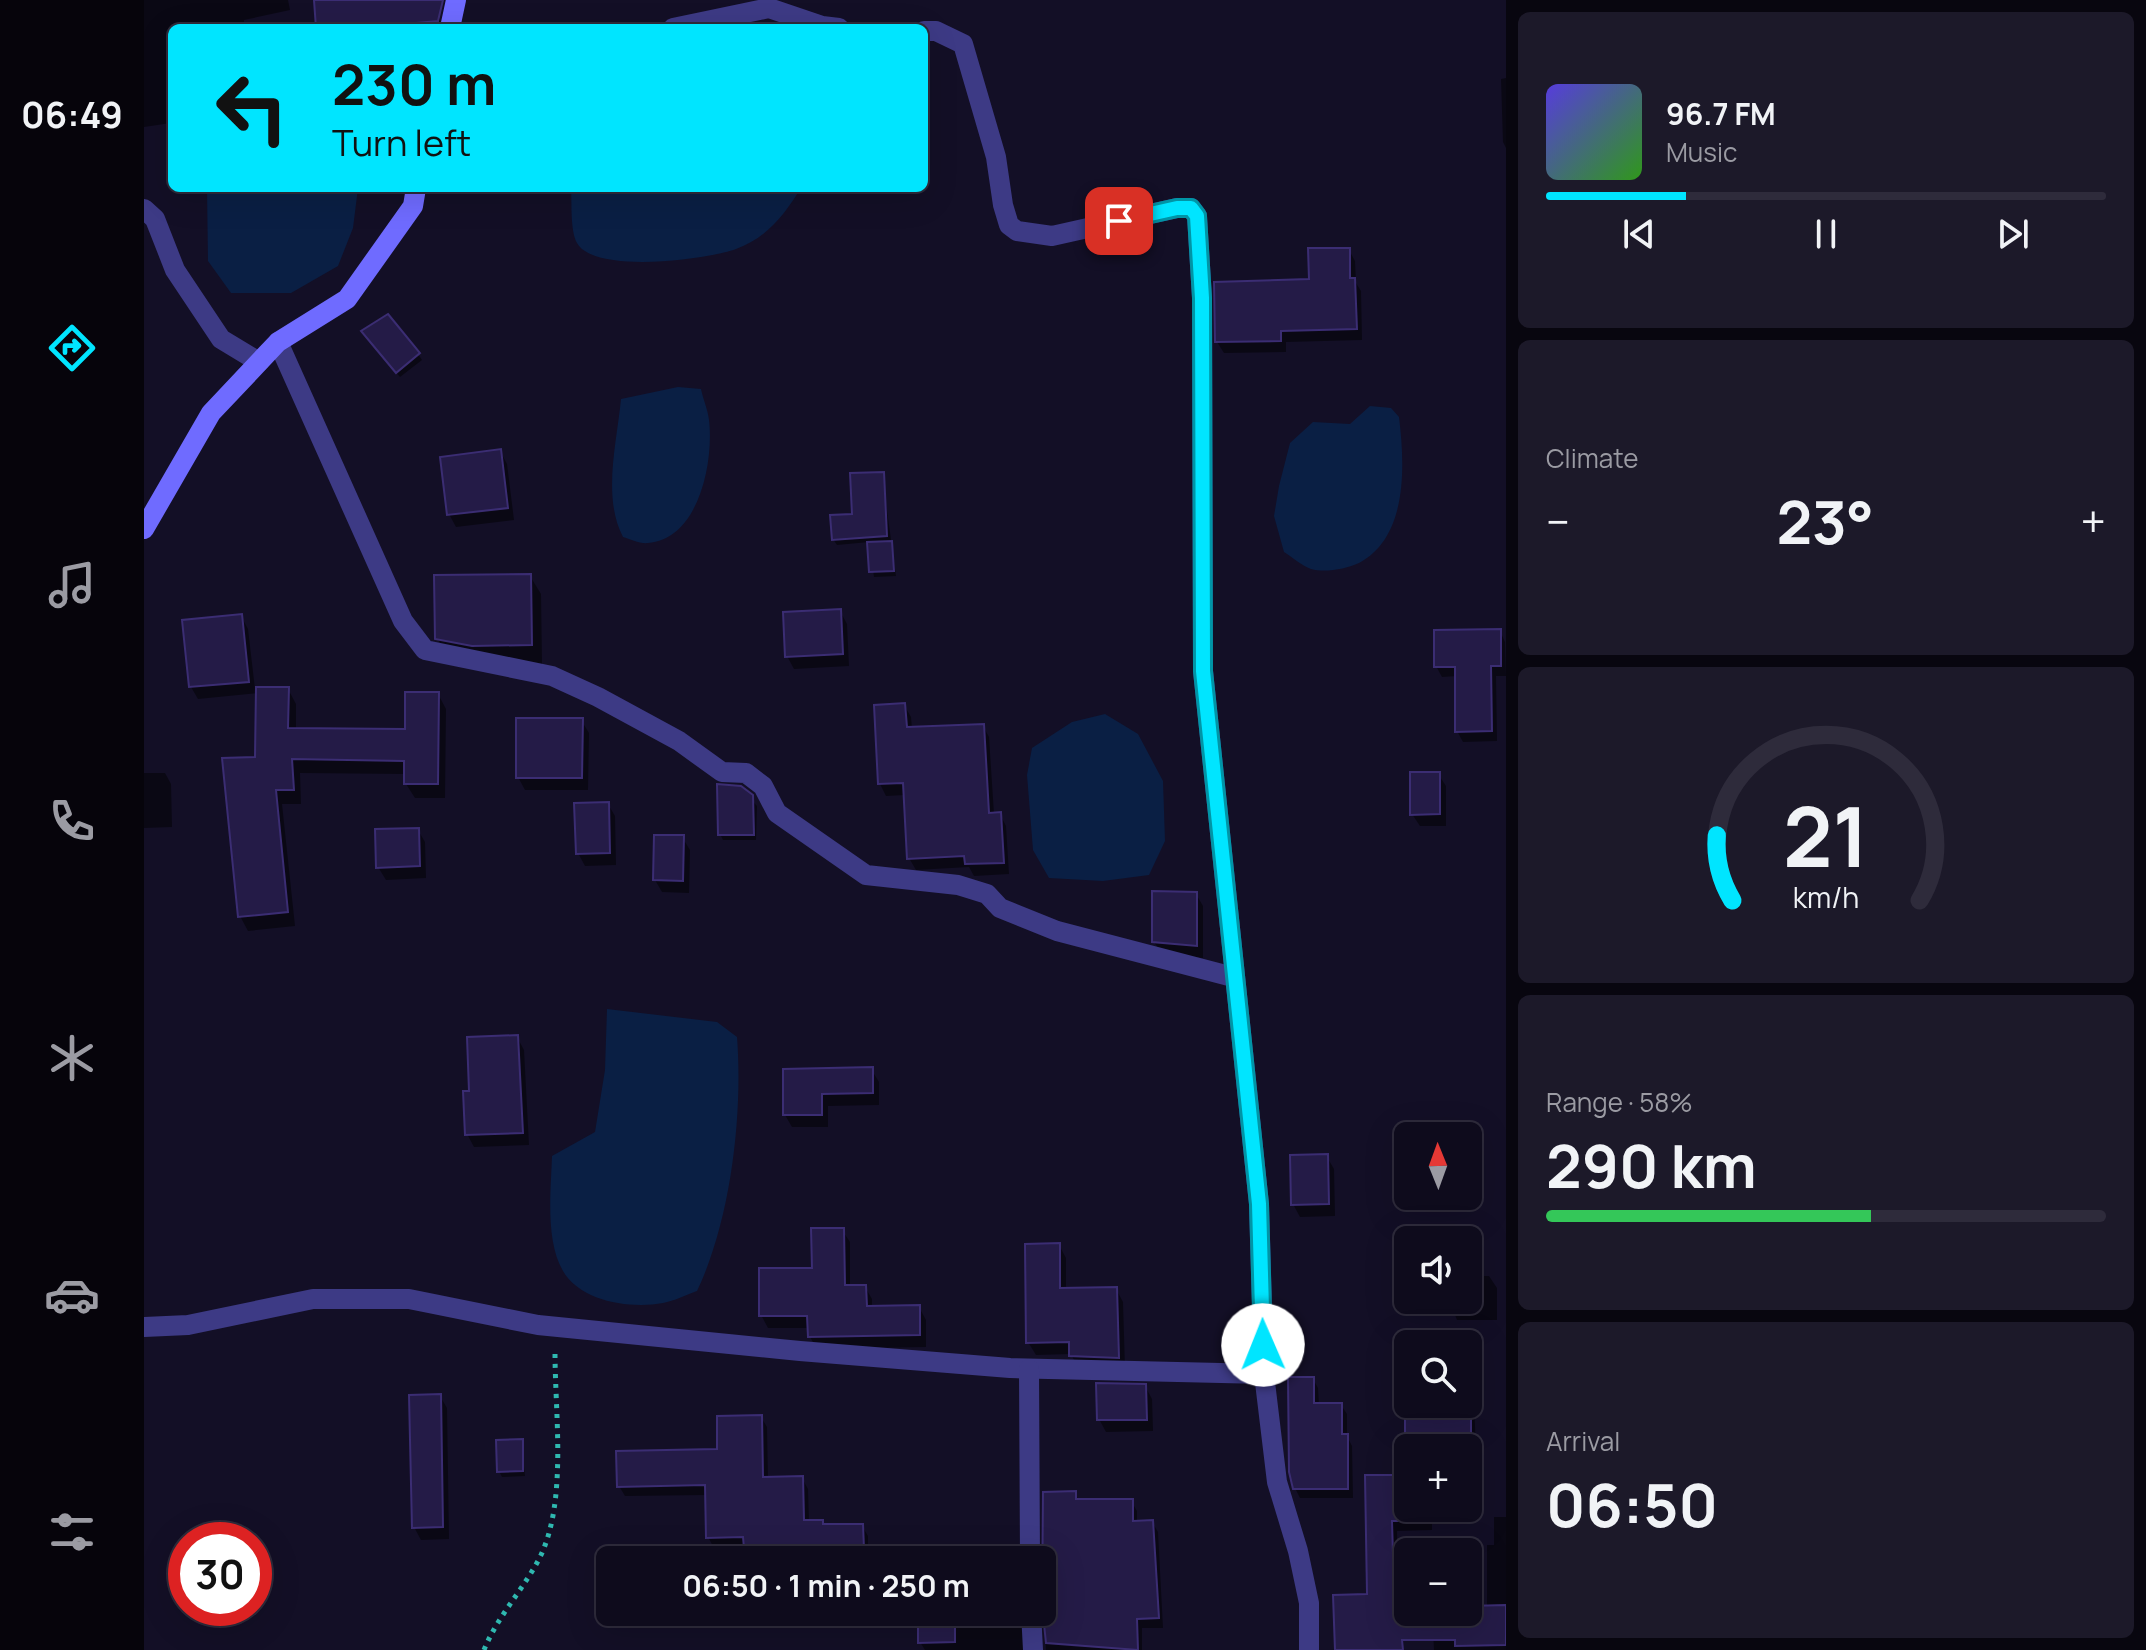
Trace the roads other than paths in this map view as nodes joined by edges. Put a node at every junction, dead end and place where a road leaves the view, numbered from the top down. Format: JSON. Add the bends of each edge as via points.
{"nodes":[{"id":1,"x":456,"y":0,"type":"edge"},
{"id":2,"x":454,"y":24,"type":"edge"},
{"id":3,"x":692,"y":24,"type":"edge"},
{"id":4,"x":816,"y":24,"type":"edge"},
{"id":5,"x":928,"y":31,"type":"edge"},
{"id":6,"x":415,"y":192,"type":"edge"},
{"id":7,"x":144,"y":209,"type":"edge"},
{"id":8,"x":278,"y":342,"type":"junction"},
{"id":9,"x":259,"y":362,"type":"junction"},
{"id":10,"x":144,"y":529,"type":"edge"},
{"id":11,"x":1233,"y":977,"type":"junction"},
{"id":12,"x":144,"y":1327,"type":"edge"},
{"id":13,"x":1029,"y":1369,"type":"junction"},
{"id":14,"x":1264,"y":1374,"type":"junction"},
{"id":15,"x":1030,"y":1546,"type":"edge"},
{"id":16,"x":1032,"y":1626,"type":"edge"},
{"id":17,"x":1033,"y":1650,"type":"edge"},
{"id":18,"x":1309,"y":1650,"type":"edge"}],
"edges":[{"from":1,"to":2,"type":"main road"},
{"from":3,"to":4,"type":"street","via":[[769,8]]},
{"from":5,"to":11,"type":"street","via":[[963,44],[996,157],[1003,205],[1009,225],[1017,231],[1052,236],[1177,208],[1191,208],[1197,216],[1203,671]]},
{"from":6,"to":8,"type":"main road","via":[[413,206],[347,299]]},
{"from":7,"to":9,"type":"street","via":[[155,219],[175,270],[221,339]]},
{"from":8,"to":9,"type":"main road"},
{"from":8,"to":11,"type":"street","via":[[403,621],[425,650],[552,676],[598,697],[679,741],[722,772],[746,773],[763,786],[777,813],[866,875],[958,885],[987,894],[1000,908],[1057,931]]},
{"from":9,"to":10,"type":"main road","via":[[211,413]]},
{"from":11,"to":14,"type":"street","via":[[1259,1204]]},
{"from":12,"to":13,"type":"street","via":[[188,1325],[327,1299],[409,1299],[555,1327]]},
{"from":13,"to":14,"type":"street"},
{"from":13,"to":15,"type":"street"},
{"from":14,"to":18,"type":"street","via":[[1277,1482],[1309,1603]]},
{"from":16,"to":17,"type":"street"}]}
